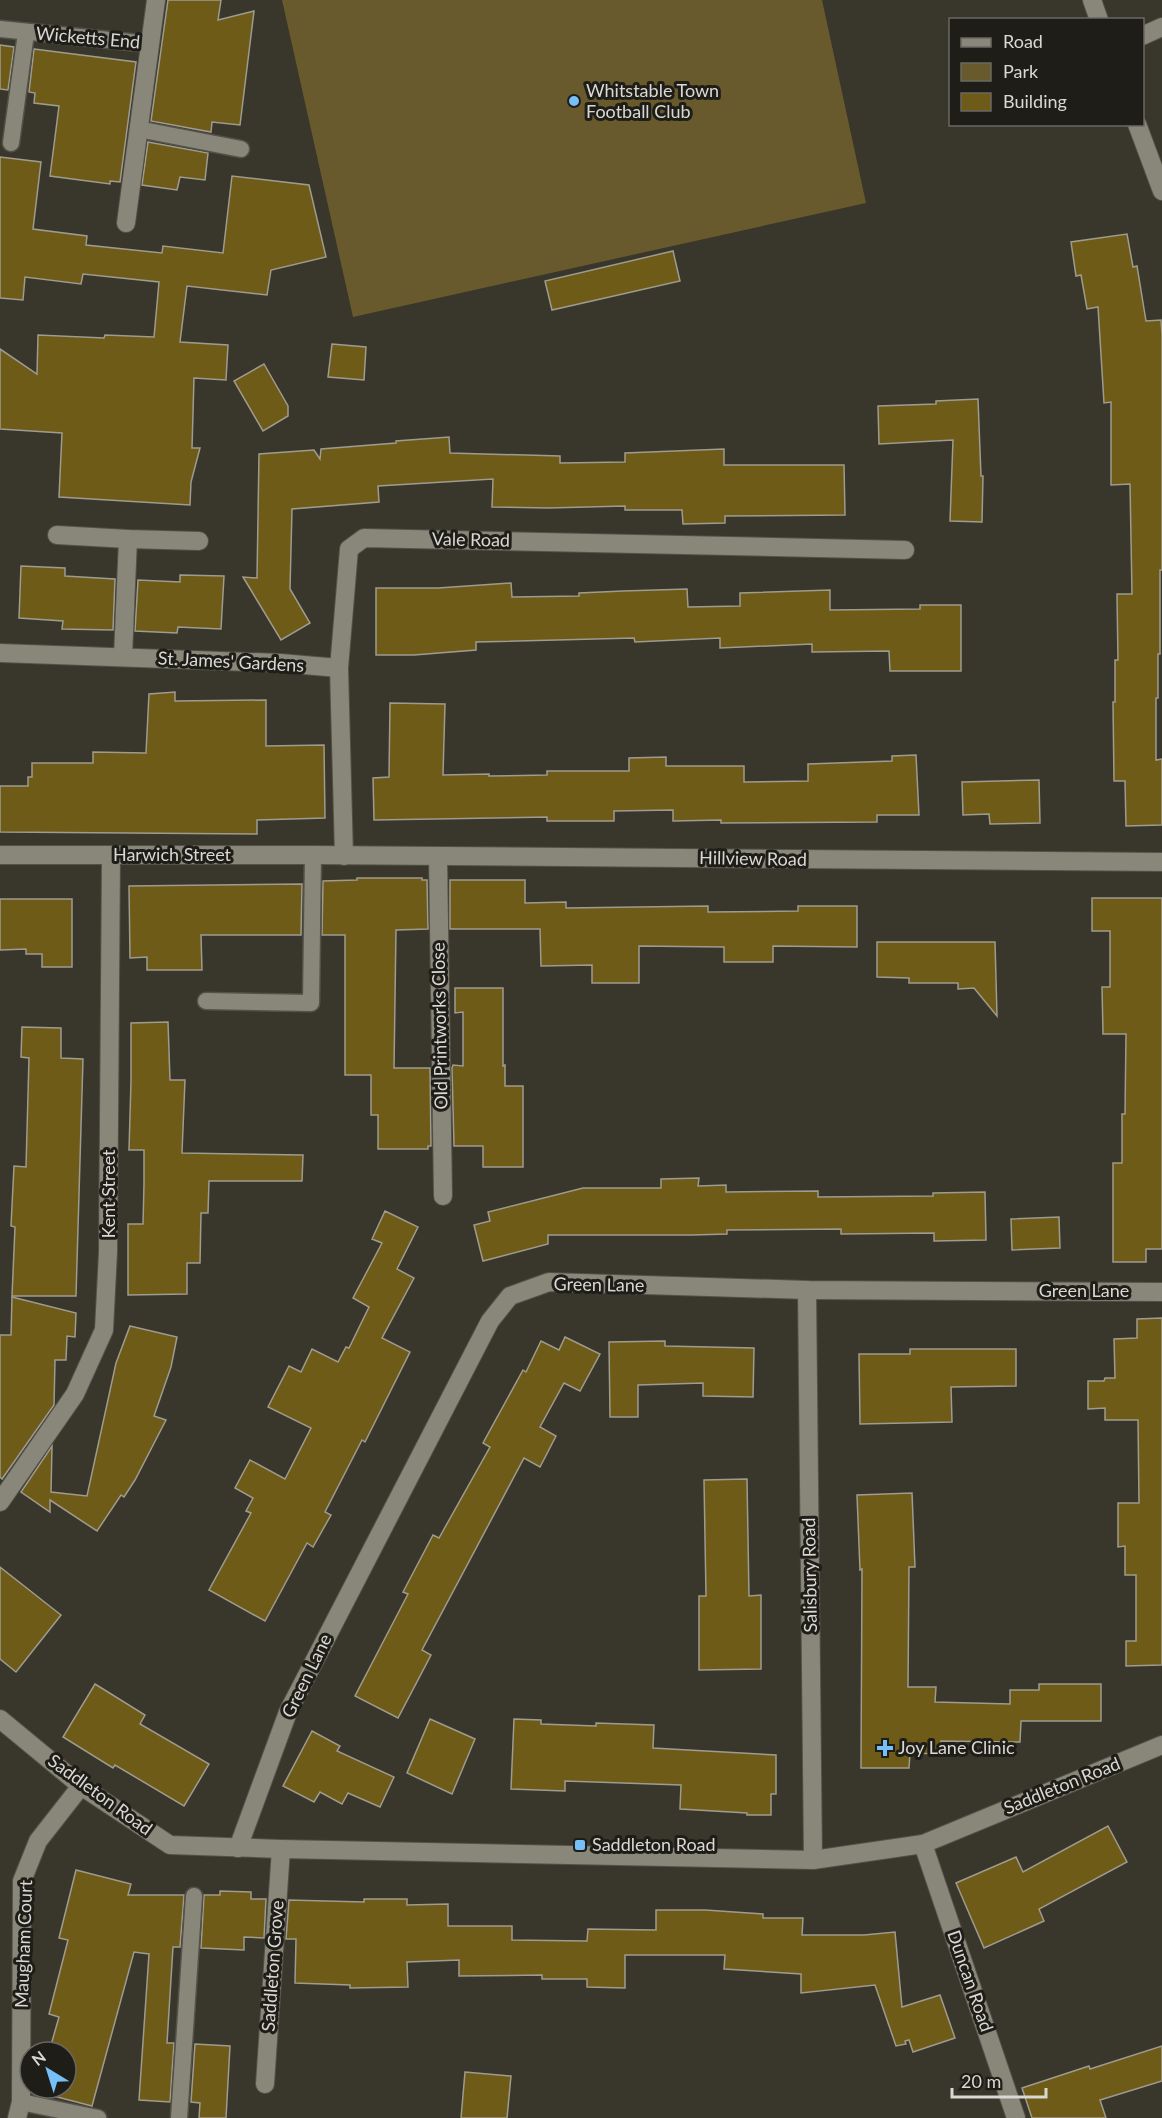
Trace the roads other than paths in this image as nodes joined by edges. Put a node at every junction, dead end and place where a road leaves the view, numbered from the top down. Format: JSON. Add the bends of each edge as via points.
{"nodes":[{"id":1,"x":156,"y":0,"type":"edge"},
{"id":2,"x":1092,"y":0,"type":"edge"},
{"id":3,"x":1098,"y":18,"type":"edge"},
{"id":4,"x":1162,"y":27,"type":"edge"},
{"id":5,"x":0,"y":29,"type":"edge"},
{"id":6,"x":26,"y":33,"type":"junction"},
{"id":7,"x":1144,"y":36,"type":"edge"},
{"id":8,"x":149,"y":44,"type":"junction"},
{"id":9,"x":1138,"y":126,"type":"edge"},
{"id":10,"x":138,"y":129,"type":"junction"},
{"id":11,"x":11,"y":143,"type":"dead end"},
{"id":12,"x":241,"y":149,"type":"dead end"},
{"id":13,"x":1162,"y":191,"type":"edge"},
{"id":14,"x":126,"y":223,"type":"dead end"},
{"id":15,"x":57,"y":535,"type":"dead end"},
{"id":16,"x":128,"y":539,"type":"junction"},
{"id":17,"x":199,"y":541,"type":"dead end"},
{"id":18,"x":905,"y":550,"type":"dead end"},
{"id":19,"x":0,"y":653,"type":"edge"},
{"id":20,"x":123,"y":656,"type":"junction"},
{"id":21,"x":339,"y":668,"type":"junction"},
{"id":22,"x":0,"y":855,"type":"edge"},
{"id":23,"x":313,"y":855,"type":"junction"},
{"id":24,"x":111,"y":856,"type":"junction"},
{"id":25,"x":344,"y":856,"type":"junction"},
{"id":26,"x":438,"y":856,"type":"junction"},
{"id":27,"x":1162,"y":862,"type":"edge"},
{"id":28,"x":206,"y":1001,"type":"dead end"},
{"id":29,"x":443,"y":1196,"type":"dead end"},
{"id":30,"x":807,"y":1290,"type":"junction"},
{"id":31,"x":1162,"y":1292,"type":"edge"},
{"id":32,"x":0,"y":1502,"type":"edge"},
{"id":33,"x":0,"y":1719,"type":"edge"},
{"id":34,"x":1162,"y":1745,"type":"edge"},
{"id":35,"x":81,"y":1786,"type":"junction"},
{"id":36,"x":922,"y":1844,"type":"junction"},
{"id":37,"x":238,"y":1848,"type":"junction"},
{"id":38,"x":281,"y":1849,"type":"junction"},
{"id":39,"x":813,"y":1860,"type":"junction"},
{"id":40,"x":194,"y":1896,"type":"dead end"},
{"id":41,"x":265,"y":2084,"type":"dead end"},
{"id":42,"x":19,"y":2110,"type":"edge"},
{"id":43,"x":98,"y":2118,"type":"edge"},
{"id":44,"x":179,"y":2118,"type":"edge"},
{"id":45,"x":1016,"y":2118,"type":"edge"}],
"edges":[{"from":1,"to":8,"type":"street","name":"Wicketts End"},
{"from":2,"to":3,"type":"street"},
{"from":4,"to":7,"type":"street"},
{"from":5,"to":6,"type":"lane","name":"Wicketts End"},
{"from":6,"to":8,"type":"lane","name":"Wicketts End"},
{"from":6,"to":11,"type":"lane","name":"Wicketts End"},
{"from":8,"to":10,"type":"street","name":"Wicketts End"},
{"from":9,"to":13,"type":"street"},
{"from":10,"to":12,"type":"lane"},
{"from":10,"to":14,"type":"street","name":"Wicketts End"},
{"from":15,"to":16,"type":"street"},
{"from":16,"to":17,"type":"street"},
{"from":16,"to":20,"type":"street"},
{"from":18,"to":21,"type":"street","name":"Vale Road","via":[[364,538],[349,549]]},
{"from":19,"to":20,"type":"street","name":"St. James' Gardens"},
{"from":20,"to":21,"type":"street","name":"St. James' Gardens"},
{"from":21,"to":25,"type":"street","name":"Vale Road"},
{"from":22,"to":24,"type":"street","name":"Harwich Street"},
{"from":23,"to":24,"type":"street","name":"Harwich Street"},
{"from":23,"to":25,"type":"street","name":"Harwich Street"},
{"from":23,"to":28,"type":"lane","via":[[311,1003]]},
{"from":24,"to":32,"type":"street","name":"Kent Street","via":[[104,1330],[75,1394]]},
{"from":25,"to":26,"type":"street","name":"Hillview Road"},
{"from":26,"to":27,"type":"street","name":"Hillview Road"},
{"from":26,"to":29,"type":"street","name":"Old Printworks Close"},
{"from":30,"to":31,"type":"street","name":"Green Lane"},
{"from":30,"to":37,"type":"street","name":"Green Lane","via":[[549,1282],[510,1296],[489,1320],[288,1712]]},
{"from":30,"to":39,"type":"street","name":"Salisbury Road"},
{"from":33,"to":35,"type":"street","name":"Saddleton Road"},
{"from":34,"to":36,"type":"street","name":"Saddleton Road"},
{"from":35,"to":37,"type":"street","name":"Saddleton Road","via":[[170,1845]]},
{"from":35,"to":42,"type":"street","name":"Maugham Court","via":[[38,1842],[22,1881]]},
{"from":36,"to":39,"type":"street","name":"Saddleton Road"},
{"from":36,"to":45,"type":"street","name":"Duncan Road"},
{"from":37,"to":38,"type":"street","name":"Saddleton Road"},
{"from":38,"to":39,"type":"street","name":"Saddleton Road"},
{"from":38,"to":41,"type":"street","name":"Saddleton Grove"},
{"from":40,"to":44,"type":"lane"},
{"from":42,"to":43,"type":"lane"}]}
